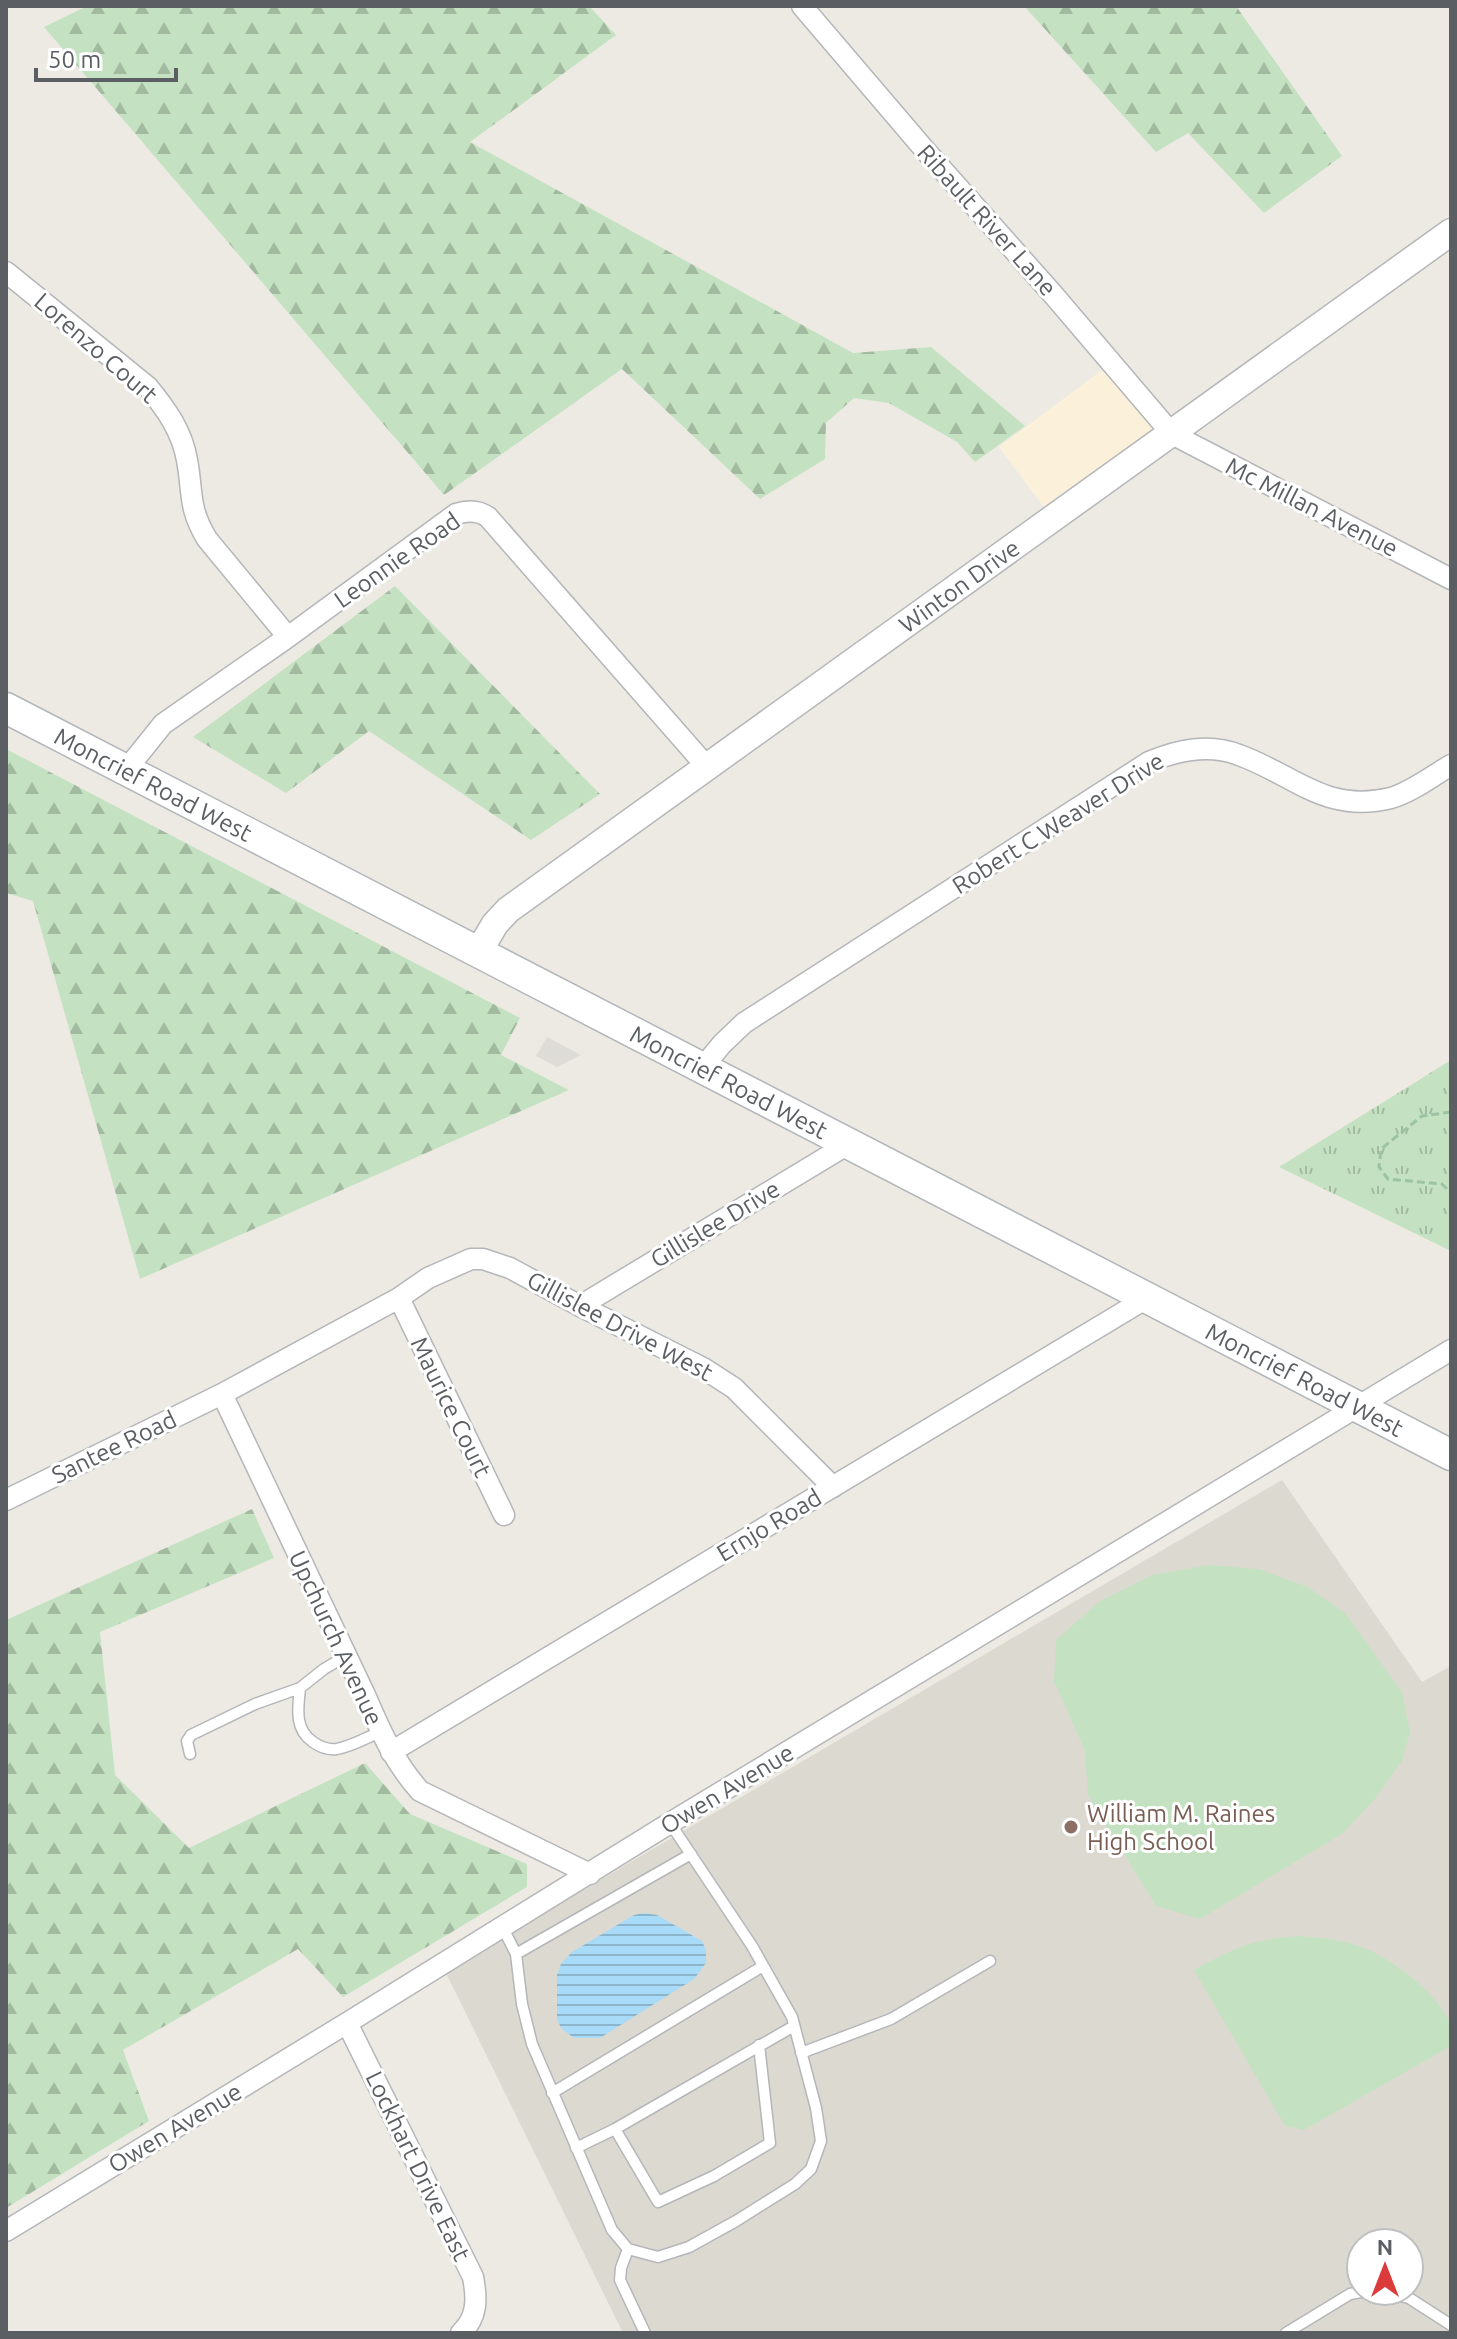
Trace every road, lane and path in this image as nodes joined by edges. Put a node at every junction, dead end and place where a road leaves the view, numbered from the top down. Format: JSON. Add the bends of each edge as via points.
{"nodes":[{"id":1,"x":802,"y":6,"type":"edge"},
{"id":2,"x":1451,"y":232,"type":"edge"},
{"id":3,"x":6,"y":272,"type":"edge"},
{"id":4,"x":1172,"y":434,"type":"junction"},
{"id":5,"x":1451,"y":579,"type":"edge"},
{"id":6,"x":288,"y":637,"type":"junction"},
{"id":7,"x":6,"y":708,"type":"edge"},
{"id":8,"x":1451,"y":765,"type":"edge"},
{"id":9,"x":708,"y":768,"type":"junction"},
{"id":10,"x":126,"y":770,"type":"junction"},
{"id":11,"x":479,"y":951,"type":"junction"},
{"id":12,"x":703,"y":1067,"type":"junction"},
{"id":13,"x":1451,"y":1112,"type":"edge"},
{"id":14,"x":850,"y":1143,"type":"junction"},
{"id":15,"x":1451,"y":1193,"type":"edge"},
{"id":16,"x":399,"y":1298,"type":"junction"},
{"id":17,"x":1147,"y":1298,"type":"junction"},
{"id":18,"x":580,"y":1306,"type":"junction"},
{"id":19,"x":1451,"y":1350,"type":"edge"},
{"id":20,"x":222,"y":1394,"type":"junction"},
{"id":21,"x":1358,"y":1407,"type":"junction"},
{"id":22,"x":1451,"y":1455,"type":"edge"},
{"id":23,"x":833,"y":1487,"type":"junction"},
{"id":24,"x":6,"y":1500,"type":"edge"},
{"id":25,"x":504,"y":1515,"type":"dead end"},
{"id":26,"x":346,"y":1656,"type":"junction"},
{"id":27,"x":300,"y":1688,"type":"junction"},
{"id":28,"x":380,"y":1732,"type":"junction"},
{"id":29,"x":391,"y":1752,"type":"junction"},
{"id":30,"x":190,"y":1754,"type":"dead end"},
{"id":31,"x":670,"y":1823,"type":"junction"},
{"id":32,"x":691,"y":1854,"type":"junction"},
{"id":33,"x":590,"y":1874,"type":"junction"},
{"id":34,"x":503,"y":1928,"type":"junction"},
{"id":35,"x":516,"y":1954,"type":"junction"},
{"id":36,"x":990,"y":1961,"type":"dead end"},
{"id":37,"x":763,"y":1966,"type":"junction"},
{"id":38,"x":347,"y":2023,"type":"junction"},
{"id":39,"x":794,"y":2026,"type":"junction"},
{"id":40,"x":759,"y":2045,"type":"junction"},
{"id":41,"x":801,"y":2053,"type":"junction"},
{"id":42,"x":552,"y":2093,"type":"junction"},
{"id":43,"x":615,"y":2129,"type":"junction"},
{"id":44,"x":576,"y":2148,"type":"junction"},
{"id":45,"x":6,"y":2231,"type":"edge"},
{"id":46,"x":628,"y":2249,"type":"junction"},
{"id":47,"x":1345,"y":2297,"type":"edge"},
{"id":48,"x":1423,"y":2307,"type":"edge"},
{"id":49,"x":1451,"y":2325,"type":"edge"},
{"id":50,"x":461,"y":2333,"type":"edge"},
{"id":51,"x":645,"y":2333,"type":"edge"},
{"id":52,"x":1286,"y":2333,"type":"edge"}],
"edges":[{"from":1,"to":4,"type":"street","name":"Ribault River Lane"},
{"from":2,"to":4,"type":"street","name":"Winton Drive"},
{"from":3,"to":6,"type":"street","name":"Lorenzo Court","via":[[148,387],[163,405],[183,442],[198,526]]},
{"from":4,"to":5,"type":"street","name":"Mc Millan Avenue"},
{"from":4,"to":9,"type":"street","name":"Winton Drive"},
{"from":6,"to":9,"type":"street","name":"Leonnie Road","via":[[456,514],[482,513]]},
{"from":6,"to":10,"type":"street","name":"Leonnie Road","via":[[163,724]]},
{"from":7,"to":10,"type":"main road","name":"Moncrief Road West"},
{"from":8,"to":12,"type":"street","name":"Robert C Weaver Drive","via":[[1409,791],[1356,801],[1323,796],[1239,754],[1218,750],[1174,752],[1149,762],[744,1023]]},
{"from":9,"to":11,"type":"street","name":"Winton Drive","via":[[508,910]]},
{"from":10,"to":11,"type":"main road","name":"Moncrief Road West"},
{"from":11,"to":12,"type":"main road","name":"Moncrief Road West"},
{"from":12,"to":14,"type":"main road","name":"Moncrief Road West"},
{"from":13,"to":15,"type":"path","via":[[1422,1116],[1408,1126],[1381,1149],[1379,1167],[1388,1179],[1442,1184]]},
{"from":14,"to":17,"type":"main road","name":"Moncrief Road West"},
{"from":14,"to":18,"type":"street","name":"Gillislee Drive"},
{"from":16,"to":18,"type":"street","name":"Gillislee Drive West","via":[[428,1278],[483,1259]]},
{"from":16,"to":20,"type":"street"},
{"from":16,"to":25,"type":"street","name":"Maurice Court"},
{"from":17,"to":21,"type":"main road","name":"Moncrief Road West"},
{"from":17,"to":23,"type":"street","name":"Ernjo Road"},
{"from":18,"to":23,"type":"street","name":"Gillislee Drive West","via":[[734,1388]]},
{"from":19,"to":21,"type":"street","name":"Owen Avenue"},
{"from":20,"to":24,"type":"street","name":"Santee Road"},
{"from":20,"to":26,"type":"street","name":"Upchurch Avenue"},
{"from":21,"to":22,"type":"main road","name":"Moncrief Road West"},
{"from":21,"to":31,"type":"street","name":"Owen Avenue"},
{"from":23,"to":29,"type":"street","name":"Ernjo Road"},
{"from":26,"to":27,"type":"lane"},
{"from":26,"to":28,"type":"street","name":"Upchurch Avenue"},
{"from":27,"to":28,"type":"lane","via":[[299,1725],[320,1746],[334,1750]]},
{"from":27,"to":30,"type":"lane","via":[[191,1735]]},
{"from":28,"to":29,"type":"street","name":"Upchurch Avenue"},
{"from":29,"to":33,"type":"street","name":"Upchurch Avenue","via":[[420,1791]]},
{"from":31,"to":32,"type":"lane"},
{"from":31,"to":33,"type":"street","name":"Owen Avenue"},
{"from":32,"to":35,"type":"lane"},
{"from":32,"to":37,"type":"lane"},
{"from":33,"to":34,"type":"street","name":"Owen Avenue"},
{"from":34,"to":35,"type":"lane"},
{"from":34,"to":38,"type":"street","name":"Owen Avenue"},
{"from":35,"to":42,"type":"lane","via":[[532,2044]]},
{"from":36,"to":41,"type":"lane","via":[[891,2019]]},
{"from":37,"to":39,"type":"lane"},
{"from":37,"to":42,"type":"lane"},
{"from":38,"to":45,"type":"street","name":"Owen Avenue"},
{"from":38,"to":50,"type":"street","name":"Lockhart Drive East","via":[[473,2277],[475,2312]]},
{"from":39,"to":40,"type":"lane"},
{"from":39,"to":41,"type":"lane"},
{"from":40,"to":43,"type":"lane"},
{"from":40,"to":43,"type":"lane","via":[[770,2143],[714,2176],[658,2202]]},
{"from":41,"to":46,"type":"lane","via":[[821,2141],[811,2169],[795,2184],[689,2247],[658,2257]]},
{"from":42,"to":44,"type":"lane"},
{"from":43,"to":44,"type":"lane"},
{"from":44,"to":46,"type":"lane","via":[[612,2230]]},
{"from":46,"to":51,"type":"lane","via":[[620,2280]]},
{"from":47,"to":52,"type":"lane"},
{"from":48,"to":49,"type":"lane"}]}
